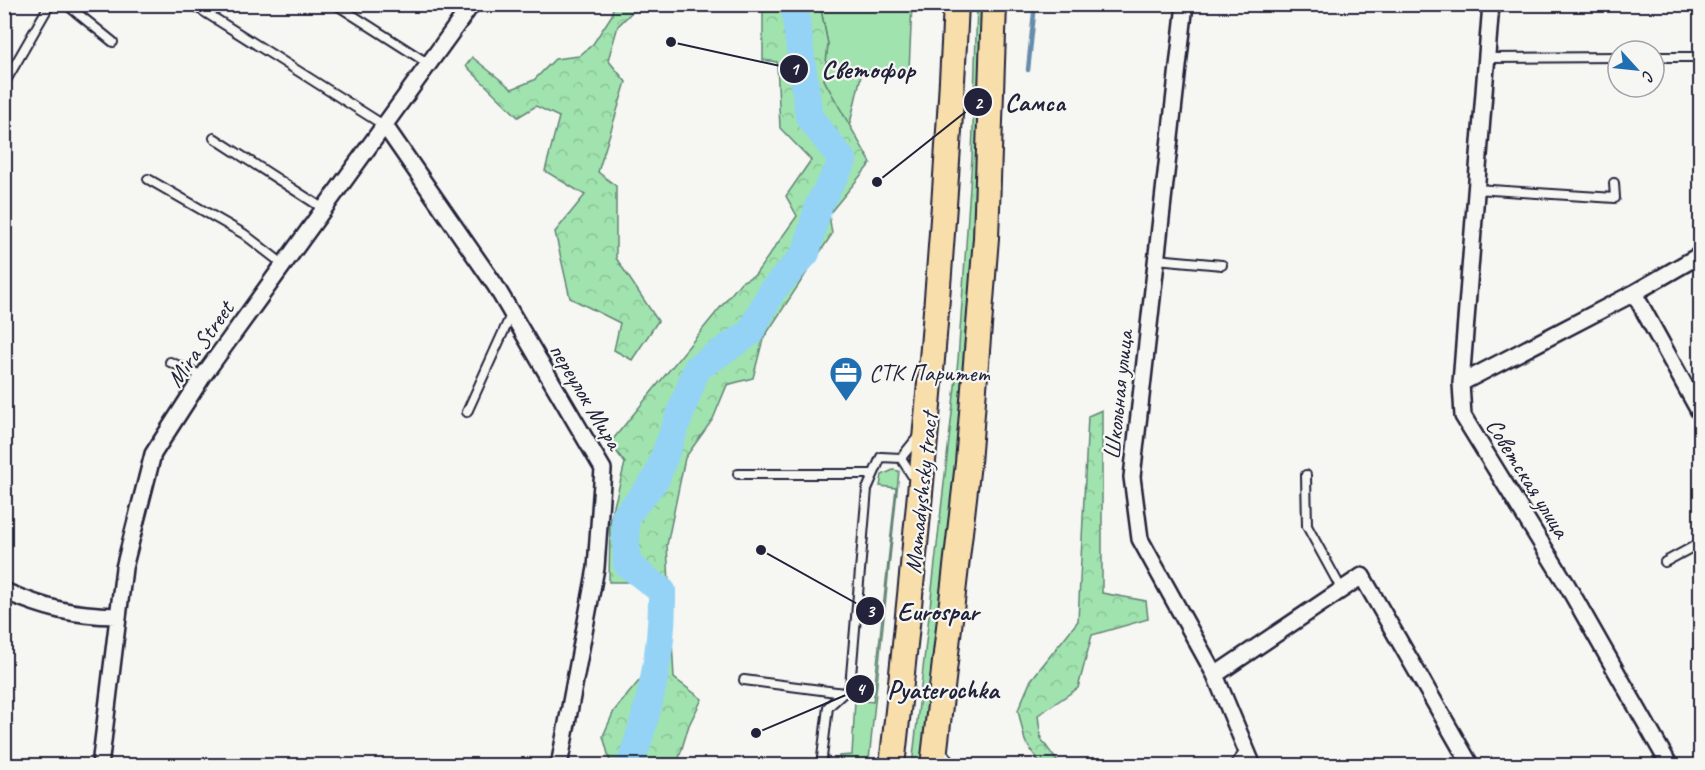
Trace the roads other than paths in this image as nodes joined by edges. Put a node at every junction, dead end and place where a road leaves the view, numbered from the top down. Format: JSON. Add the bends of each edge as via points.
{"nodes":[{"id":1,"x":50,"y":4,"type":"edge"},
{"id":2,"x":66,"y":4,"type":"edge"},
{"id":3,"x":192,"y":4,"type":"edge"},
{"id":4,"x":335,"y":4,"type":"edge"},
{"id":5,"x":472,"y":4,"type":"edge"},
{"id":6,"x":956,"y":4,"type":"edge"},
{"id":7,"x":994,"y":4,"type":"edge"},
{"id":8,"x":1185,"y":4,"type":"edge"},
{"id":9,"x":1491,"y":4,"type":"edge"},
{"id":10,"x":113,"y":42,"type":"dead end"},
{"id":11,"x":1606,"y":57,"type":"edge"},
{"id":12,"x":1666,"y":57,"type":"edge"},
{"id":13,"x":1701,"y":57,"type":"edge"},
{"id":14,"x":1487,"y":58,"type":"junction"},
{"id":15,"x":429,"y":64,"type":"junction"},
{"id":16,"x":4,"y":84,"type":"edge"},
{"id":17,"x":385,"y":126,"type":"junction"},
{"id":18,"x":214,"y":138,"type":"dead end"},
{"id":19,"x":148,"y":180,"type":"dead end"},
{"id":20,"x":1614,"y":183,"type":"dead end"},
{"id":21,"x":1476,"y":189,"type":"junction"},
{"id":22,"x":324,"y":209,"type":"junction"},
{"id":23,"x":1701,"y":255,"type":"edge"},
{"id":24,"x":1156,"y":260,"type":"junction"},
{"id":25,"x":284,"y":265,"type":"junction"},
{"id":26,"x":1222,"y":265,"type":"dead end"},
{"id":27,"x":1634,"y":293,"type":"junction"},
{"id":28,"x":512,"y":314,"type":"junction"},
{"id":29,"x":170,"y":362,"type":"dead end"},
{"id":30,"x":203,"y":376,"type":"junction"},
{"id":31,"x":1461,"y":383,"type":"junction"},
{"id":32,"x":467,"y":412,"type":"dead end"},
{"id":33,"x":1701,"y":413,"type":"edge"},
{"id":34,"x":928,"y":423,"type":"junction"},
{"id":35,"x":901,"y":458,"type":"junction"},
{"id":36,"x":738,"y":474,"type":"dead end"},
{"id":37,"x":873,"y":474,"type":"junction"},
{"id":38,"x":1306,"y":475,"type":"dead end"},
{"id":39,"x":922,"y":494,"type":"junction"},
{"id":40,"x":1701,"y":543,"type":"edge"},
{"id":41,"x":1665,"y":562,"type":"dead end"},
{"id":42,"x":4,"y":591,"type":"edge"},
{"id":43,"x":1343,"y":591,"type":"junction"},
{"id":44,"x":117,"y":616,"type":"junction"},
{"id":45,"x":1215,"y":675,"type":"junction"},
{"id":46,"x":744,"y":680,"type":"dead end"},
{"id":47,"x":843,"y":693,"type":"junction"},
{"id":48,"x":1246,"y":749,"type":"junction"},
{"id":49,"x":935,"y":755,"type":"edge"},
{"id":50,"x":100,"y":765,"type":"edge"},
{"id":51,"x":559,"y":765,"type":"edge"},
{"id":52,"x":821,"y":765,"type":"edge"},
{"id":53,"x":892,"y":765,"type":"edge"},
{"id":54,"x":953,"y":765,"type":"edge"},
{"id":55,"x":1234,"y":765,"type":"edge"},
{"id":56,"x":1253,"y":765,"type":"edge"},
{"id":57,"x":1471,"y":765,"type":"edge"},
{"id":58,"x":1670,"y":765,"type":"edge"}],
"edges":[{"from":1,"to":16,"type":"lane"},
{"from":2,"to":10,"type":"lane"},
{"from":3,"to":17,"type":"lane"},
{"from":4,"to":15,"type":"lane"},
{"from":5,"to":15,"type":"street","name":"Mira Street"},
{"from":6,"to":34,"type":"main road","name":"Mamadyshsky tract","via":[[948,176]]},
{"from":7,"to":49,"type":"main road","name":"Mamadyshsky tract","via":[[986,238],[970,440]]},
{"from":8,"to":24,"type":"street","name":"Школьная улица"},
{"from":9,"to":14,"type":"street","name":"Советская улица"},
{"from":11,"to":14,"type":"lane"},
{"from":12,"to":13,"type":"lane"},
{"from":14,"to":21,"type":"street","name":"Советская улица"},
{"from":15,"to":17,"type":"street","name":"Mira Street"},
{"from":17,"to":22,"type":"street","name":"Mira Street"},
{"from":17,"to":28,"type":"street","name":"переулок Мира"},
{"from":18,"to":22,"type":"lane"},
{"from":19,"to":25,"type":"lane","via":[[244,234]]},
{"from":20,"to":21,"type":"lane","via":[[1615,198]]},
{"from":21,"to":31,"type":"street","name":"Советская улица"},
{"from":22,"to":25,"type":"street","name":"Mira Street"},
{"from":23,"to":27,"type":"street"},
{"from":24,"to":26,"type":"lane"},
{"from":24,"to":45,"type":"street","name":"Школьная улица","via":[[1132,477],[1140,539]]},
{"from":25,"to":30,"type":"street","name":"Mira Street"},
{"from":27,"to":31,"type":"street"},
{"from":27,"to":33,"type":"street"},
{"from":28,"to":32,"type":"lane"},
{"from":28,"to":51,"type":"street","name":"переулок Мира","via":[[603,469],[596,568]]},
{"from":29,"to":30,"type":"lane"},
{"from":30,"to":44,"type":"street","name":"Mira Street","via":[[153,454],[124,568]]},
{"from":31,"to":58,"type":"street","name":"Советская улица","via":[[1462,416],[1568,585]]},
{"from":34,"to":35,"type":"lane"},
{"from":34,"to":39,"type":"main road","name":"Mamadyshsky tract"},
{"from":35,"to":37,"type":"lane","via":[[881,457]]},
{"from":35,"to":39,"type":"lane"},
{"from":36,"to":37,"type":"lane"},
{"from":37,"to":47,"type":"lane","via":[[867,489],[850,687]]},
{"from":38,"to":43,"type":"lane","via":[[1307,526]]},
{"from":39,"to":53,"type":"main road","name":"Mamadyshsky tract"},
{"from":40,"to":41,"type":"lane"},
{"from":42,"to":44,"type":"street","via":[[65,613]]},
{"from":43,"to":45,"type":"street"},
{"from":43,"to":57,"type":"street","via":[[1362,576]]},
{"from":44,"to":50,"type":"street","name":"Mira Street"},
{"from":45,"to":48,"type":"street","name":"Школьная улица"},
{"from":46,"to":47,"type":"lane"},
{"from":47,"to":52,"type":"lane","via":[[828,707]]},
{"from":48,"to":55,"type":"lane"},
{"from":48,"to":56,"type":"street","name":"Школьная улица"},
{"from":49,"to":54,"type":"lane"}]}
